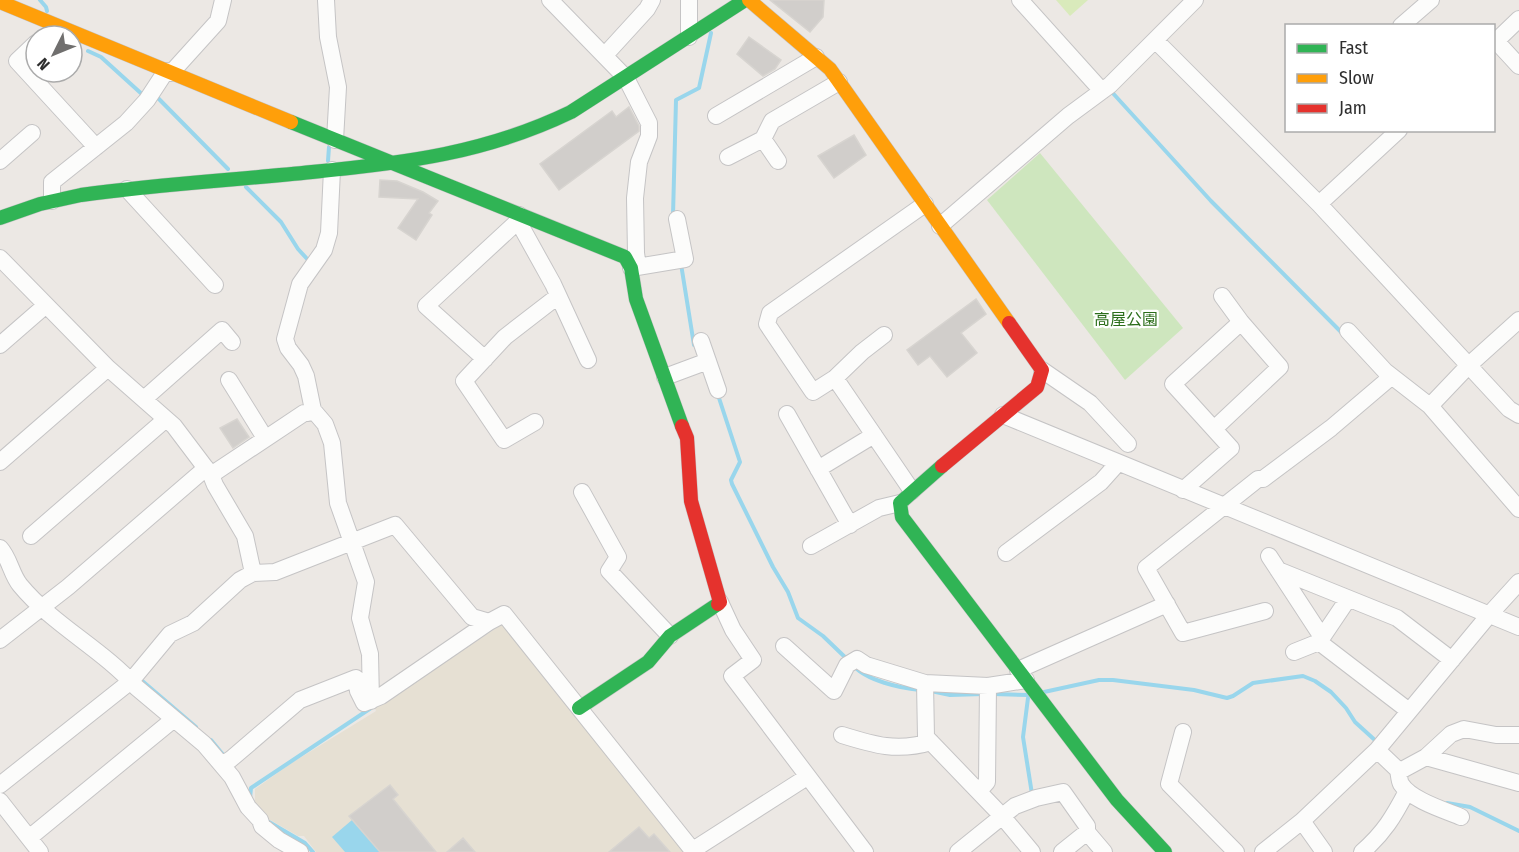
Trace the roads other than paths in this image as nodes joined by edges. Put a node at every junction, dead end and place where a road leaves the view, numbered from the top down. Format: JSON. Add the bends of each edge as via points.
{"nodes":[{"id":1,"x":223,"y":0,"type":"edge"},
{"id":2,"x":326,"y":0,"type":"edge"},
{"id":3,"x":550,"y":0,"type":"edge"},
{"id":4,"x":652,"y":0,"type":"edge"},
{"id":5,"x":688,"y":0,"type":"edge"},
{"id":6,"x":747,"y":0,"type":"edge"},
{"id":7,"x":1020,"y":0,"type":"edge"},
{"id":8,"x":1195,"y":0,"type":"edge"},
{"id":9,"x":1431,"y":0,"type":"edge"},
{"id":10,"x":0,"y":2,"type":"edge"},
{"id":11,"x":1519,"y":19,"type":"edge"},
{"id":12,"x":42,"y":24,"type":"edge"},
{"id":13,"x":1403,"y":24,"type":"edge"},
{"id":14,"x":689,"y":37,"type":"junction"},
{"id":15,"x":1155,"y":40,"type":"junction"},
{"id":16,"x":84,"y":41,"type":"edge"},
{"id":17,"x":1495,"y":42,"type":"edge"},
{"id":18,"x":24,"y":54,"type":"edge"},
{"id":19,"x":605,"y":55,"type":"junction"},
{"id":20,"x":816,"y":57,"type":"junction"},
{"id":21,"x":1519,"y":66,"type":"edge"},
{"id":22,"x":24,"y":69,"type":"edge"},
{"id":23,"x":169,"y":72,"type":"junction"},
{"id":24,"x":626,"y":78,"type":"junction"},
{"id":25,"x":839,"y":82,"type":"junction"},
{"id":26,"x":38,"y":84,"type":"edge"},
{"id":27,"x":1106,"y":88,"type":"junction"},
{"id":28,"x":716,"y":116,"type":"dead end"},
{"id":29,"x":1397,"y":132,"type":"edge"},
{"id":30,"x":32,"y":133,"type":"dead end"},
{"id":31,"x":763,"y":139,"type":"junction"},
{"id":32,"x":335,"y":140,"type":"junction"},
{"id":33,"x":96,"y":147,"type":"junction"},
{"id":34,"x":728,"y":158,"type":"dead end"},
{"id":35,"x":0,"y":161,"type":"edge"},
{"id":36,"x":778,"y":161,"type":"dead end"},
{"id":37,"x":393,"y":165,"type":"junction"},
{"id":38,"x":332,"y":170,"type":"junction"},
{"id":39,"x":127,"y":189,"type":"junction"},
{"id":40,"x":52,"y":201,"type":"junction"},
{"id":41,"x":925,"y":204,"type":"junction"},
{"id":42,"x":1319,"y":204,"type":"junction"},
{"id":43,"x":0,"y":218,"type":"edge"},
{"id":44,"x":518,"y":218,"type":"junction"},
{"id":45,"x":677,"y":219,"type":"dead end"},
{"id":46,"x":940,"y":226,"type":"junction"},
{"id":47,"x":0,"y":258,"type":"edge"},
{"id":48,"x":635,"y":268,"type":"junction"},
{"id":49,"x":214,"y":285,"type":"dead end"},
{"id":50,"x":558,"y":296,"type":"junction"},
{"id":51,"x":1222,"y":296,"type":"dead end"},
{"id":52,"x":46,"y":305,"type":"junction"},
{"id":53,"x":1519,"y":320,"type":"edge"},
{"id":54,"x":1241,"y":322,"type":"junction"},
{"id":55,"x":1348,"y":331,"type":"dead end"},
{"id":56,"x":884,"y":335,"type":"dead end"},
{"id":57,"x":700,"y":341,"type":"dead end"},
{"id":58,"x":232,"y":342,"type":"dead end"},
{"id":59,"x":0,"y":345,"type":"edge"},
{"id":60,"x":485,"y":359,"type":"junction"},
{"id":61,"x":588,"y":360,"type":"dead end"},
{"id":62,"x":704,"y":363,"type":"junction"},
{"id":63,"x":1469,"y":365,"type":"junction"},
{"id":64,"x":108,"y":368,"type":"junction"},
{"id":65,"x":1042,"y":370,"type":"junction"},
{"id":66,"x":665,"y":377,"type":"junction"},
{"id":67,"x":835,"y":378,"type":"junction"},
{"id":68,"x":1389,"y":378,"type":"junction"},
{"id":69,"x":229,"y":380,"type":"dead end"},
{"id":70,"x":718,"y":390,"type":"dead end"},
{"id":71,"x":144,"y":399,"type":"junction"},
{"id":72,"x":1430,"y":406,"type":"junction"},
{"id":73,"x":313,"y":410,"type":"junction"},
{"id":74,"x":787,"y":414,"type":"dead end"},
{"id":75,"x":1519,"y":415,"type":"edge"},
{"id":76,"x":1003,"y":416,"type":"junction"},
{"id":77,"x":166,"y":419,"type":"junction"},
{"id":78,"x":535,"y":422,"type":"dead end"},
{"id":79,"x":1214,"y":429,"type":"junction"},
{"id":80,"x":874,"y":435,"type":"junction"},
{"id":81,"x":265,"y":438,"type":"junction"},
{"id":82,"x":1128,"y":444,"type":"dead end"},
{"id":83,"x":0,"y":462,"type":"edge"},
{"id":84,"x":1118,"y":463,"type":"junction"},
{"id":85,"x":818,"y":469,"type":"junction"},
{"id":86,"x":209,"y":471,"type":"junction"},
{"id":87,"x":1183,"y":490,"type":"junction"},
{"id":88,"x":582,"y":492,"type":"dead end"},
{"id":89,"x":906,"y":497,"type":"junction"},
{"id":90,"x":1224,"y":507,"type":"junction"},
{"id":91,"x":1519,"y":509,"type":"edge"},
{"id":92,"x":850,"y":525,"type":"junction"},
{"id":93,"x":31,"y":536,"type":"dead end"},
{"id":94,"x":350,"y":542,"type":"junction"},
{"id":95,"x":810,"y":546,"type":"dead end"},
{"id":96,"x":0,"y":548,"type":"edge"},
{"id":97,"x":1006,"y":554,"type":"dead end"},
{"id":98,"x":253,"y":573,"type":"junction"},
{"id":99,"x":1519,"y":582,"type":"edge"},
{"id":100,"x":1348,"y":599,"type":"junction"},
{"id":101,"x":720,"y":602,"type":"junction"},
{"id":102,"x":1167,"y":604,"type":"junction"},
{"id":103,"x":46,"y":605,"type":"junction"},
{"id":104,"x":1265,"y":611,"type":"dead end"},
{"id":105,"x":1489,"y":615,"type":"junction"},
{"id":106,"x":489,"y":622,"type":"junction"},
{"id":107,"x":1519,"y":627,"type":"edge"},
{"id":108,"x":670,"y":636,"type":"junction"},
{"id":109,"x":1321,"y":639,"type":"junction"},
{"id":110,"x":0,"y":640,"type":"edge"},
{"id":111,"x":784,"y":646,"type":"dead end"},
{"id":112,"x":1294,"y":652,"type":"dead end"},
{"id":113,"x":1452,"y":660,"type":"junction"},
{"id":114,"x":134,"y":678,"type":"junction"},
{"id":115,"x":1030,"y":685,"type":"junction"},
{"id":116,"x":925,"y":688,"type":"junction"},
{"id":117,"x":988,"y":691,"type":"junction"},
{"id":118,"x":370,"y":701,"type":"junction"},
{"id":119,"x":579,"y":708,"type":"junction"},
{"id":120,"x":1409,"y":711,"type":"junction"},
{"id":121,"x":174,"y":719,"type":"junction"},
{"id":122,"x":1184,"y":732,"type":"dead end"},
{"id":123,"x":842,"y":735,"type":"dead end"},
{"id":124,"x":1519,"y":735,"type":"edge"},
{"id":125,"x":931,"y":742,"type":"junction"},
{"id":126,"x":1379,"y":747,"type":"junction"},
{"id":127,"x":1426,"y":757,"type":"junction"},
{"id":128,"x":226,"y":762,"type":"junction"},
{"id":129,"x":1402,"y":769,"type":"junction"},
{"id":130,"x":807,"y":777,"type":"junction"},
{"id":131,"x":1519,"y":783,"type":"edge"},
{"id":132,"x":0,"y":785,"type":"edge"},
{"id":133,"x":979,"y":791,"type":"junction"},
{"id":134,"x":1407,"y":791,"type":"junction"},
{"id":135,"x":0,"y":801,"type":"edge"},
{"id":136,"x":1000,"y":814,"type":"junction"},
{"id":137,"x":1461,"y":817,"type":"dead end"},
{"id":138,"x":1302,"y":821,"type":"junction"},
{"id":139,"x":1087,"y":832,"type":"junction"},
{"id":140,"x":29,"y":838,"type":"junction"},
{"id":141,"x":1368,"y":850,"type":"edge"},
{"id":142,"x":693,"y":851,"type":"edge"},
{"id":143,"x":40,"y":852,"type":"edge"},
{"id":144,"x":300,"y":852,"type":"edge"},
{"id":145,"x":866,"y":852,"type":"edge"},
{"id":146,"x":958,"y":852,"type":"edge"},
{"id":147,"x":1032,"y":852,"type":"edge"},
{"id":148,"x":1062,"y":852,"type":"edge"},
{"id":149,"x":1104,"y":852,"type":"edge"},
{"id":150,"x":1165,"y":852,"type":"edge"},
{"id":151,"x":1236,"y":852,"type":"edge"},
{"id":152,"x":1263,"y":852,"type":"edge"},
{"id":153,"x":1323,"y":852,"type":"edge"}],
"edges":[{"from":1,"to":23,"type":"street","via":[[218,21]]},
{"from":2,"to":32,"type":"street","via":[[328,37],[338,87]]},
{"from":3,"to":19,"type":"street"},
{"from":4,"to":19,"type":"street"},
{"from":5,"to":14,"type":"street"},
{"from":6,"to":14,"type":"street"},
{"from":6,"to":20,"type":"street"},
{"from":7,"to":27,"type":"street"},
{"from":8,"to":15,"type":"street"},
{"from":9,"to":13,"type":"street"},
{"from":10,"to":12,"type":"street"},
{"from":11,"to":17,"type":"street"},
{"from":14,"to":24,"type":"street"},
{"from":15,"to":27,"type":"street"},
{"from":15,"to":42,"type":"street"},
{"from":16,"to":23,"type":"street"},
{"from":17,"to":21,"type":"street"},
{"from":18,"to":22,"type":"street","via":[[17,61]]},
{"from":19,"to":24,"type":"street"},
{"from":20,"to":25,"type":"street"},
{"from":20,"to":28,"type":"street"},
{"from":23,"to":32,"type":"street"},
{"from":23,"to":33,"type":"street","via":[[133,115]]},
{"from":24,"to":37,"type":"street","via":[[552,122],[518,135],[477,148]]},
{"from":24,"to":48,"type":"street","via":[[649,123],[635,198]]},
{"from":25,"to":31,"type":"street","via":[[772,121]]},
{"from":25,"to":41,"type":"street"},
{"from":26,"to":33,"type":"street"},
{"from":27,"to":46,"type":"street"},
{"from":29,"to":42,"type":"street"},
{"from":30,"to":35,"type":"street"},
{"from":31,"to":34,"type":"street"},
{"from":31,"to":36,"type":"street"},
{"from":32,"to":37,"type":"street"},
{"from":33,"to":40,"type":"street","via":[[52,183]]},
{"from":37,"to":38,"type":"street"},
{"from":37,"to":44,"type":"street"},
{"from":38,"to":39,"type":"street"},
{"from":38,"to":73,"type":"street","via":[[329,233],[324,250],[300,284],[285,339],[306,376]]},
{"from":39,"to":40,"type":"street"},
{"from":39,"to":49,"type":"street"},
{"from":40,"to":43,"type":"street"},
{"from":41,"to":46,"type":"street"},
{"from":41,"to":67,"type":"street","via":[[770,313],[767,324],[813,392]]},
{"from":42,"to":63,"type":"street"},
{"from":44,"to":48,"type":"street","via":[[625,257]]},
{"from":44,"to":50,"type":"street"},
{"from":44,"to":60,"type":"street","via":[[426,306]]},
{"from":45,"to":48,"type":"street","via":[[685,259]]},
{"from":46,"to":65,"type":"street"},
{"from":47,"to":52,"type":"street"},
{"from":48,"to":66,"type":"street","via":[[636,299]]},
{"from":50,"to":60,"type":"street","via":[[505,337]]},
{"from":50,"to":61,"type":"street"},
{"from":51,"to":54,"type":"street"},
{"from":52,"to":59,"type":"street"},
{"from":52,"to":64,"type":"street"},
{"from":53,"to":63,"type":"street"},
{"from":54,"to":79,"type":"street","via":[[1281,367]]},
{"from":54,"to":79,"type":"street","via":[[1173,384]]},
{"from":55,"to":68,"type":"street"},
{"from":56,"to":67,"type":"street"},
{"from":57,"to":62,"type":"street"},
{"from":58,"to":71,"type":"street","via":[[222,330]]},
{"from":60,"to":78,"type":"street","via":[[464,381],[504,440]]},
{"from":62,"to":66,"type":"street"},
{"from":62,"to":70,"type":"street"},
{"from":63,"to":72,"type":"street"},
{"from":63,"to":75,"type":"street"},
{"from":64,"to":71,"type":"street"},
{"from":64,"to":83,"type":"street"},
{"from":65,"to":76,"type":"street","via":[[1037,387]]},
{"from":65,"to":82,"type":"street","via":[[1090,403]]},
{"from":66,"to":101,"type":"street","via":[[687,438],[690,501]]},
{"from":67,"to":80,"type":"street"},
{"from":68,"to":72,"type":"street"},
{"from":68,"to":90,"type":"street","via":[[1331,428],[1263,479],[1258,478]]},
{"from":69,"to":81,"type":"street"},
{"from":71,"to":77,"type":"street"},
{"from":72,"to":91,"type":"street"},
{"from":73,"to":81,"type":"street"},
{"from":73,"to":94,"type":"street","via":[[325,424],[332,442],[338,502]]},
{"from":74,"to":85,"type":"street"},
{"from":76,"to":84,"type":"street"},
{"from":76,"to":89,"type":"street"},
{"from":77,"to":86,"type":"street"},
{"from":77,"to":93,"type":"street"},
{"from":79,"to":87,"type":"street","via":[[1231,448]]},
{"from":80,"to":85,"type":"street"},
{"from":80,"to":89,"type":"street"},
{"from":81,"to":86,"type":"street"},
{"from":84,"to":87,"type":"street"},
{"from":84,"to":97,"type":"street","via":[[1101,482]]},
{"from":85,"to":92,"type":"street"},
{"from":86,"to":98,"type":"street","via":[[244,536]]},
{"from":86,"to":103,"type":"street"},
{"from":87,"to":90,"type":"street"},
{"from":88,"to":108,"type":"street","via":[[618,557],[609,571]]},
{"from":89,"to":92,"type":"street"},
{"from":89,"to":115,"type":"street","via":[[902,517]]},
{"from":90,"to":102,"type":"street","via":[[1146,568]]},
{"from":90,"to":105,"type":"street"},
{"from":92,"to":95,"type":"street"},
{"from":94,"to":98,"type":"street","via":[[275,572]]},
{"from":94,"to":106,"type":"street","via":[[395,525],[472,617]]},
{"from":94,"to":118,"type":"street","via":[[366,582],[360,618],[370,654]]},
{"from":96,"to":103,"type":"street","via":[[20,585]]},
{"from":98,"to":114,"type":"street","via":[[193,622],[170,634]]},
{"from":99,"to":105,"type":"street"},
{"from":100,"to":109,"type":"street"},
{"from":100,"to":109,"type":"street","via":[[1274,563]]},
{"from":100,"to":113,"type":"street","via":[[1397,618]]},
{"from":101,"to":108,"type":"street"},
{"from":101,"to":130,"type":"street","via":[[753,660],[732,676]]},
{"from":102,"to":104,"type":"street","via":[[1183,633]]},
{"from":102,"to":115,"type":"street"},
{"from":103,"to":110,"type":"street"},
{"from":103,"to":114,"type":"street"},
{"from":105,"to":107,"type":"street"},
{"from":105,"to":113,"type":"street"},
{"from":106,"to":118,"type":"street"},
{"from":106,"to":119,"type":"street","via":[[504,614]]},
{"from":108,"to":119,"type":"street","via":[[648,662]]},
{"from":109,"to":112,"type":"street"},
{"from":109,"to":120,"type":"street"},
{"from":111,"to":116,"type":"street","via":[[834,691],[849,662],[857,658]]},
{"from":113,"to":120,"type":"street"},
{"from":114,"to":121,"type":"street"},
{"from":114,"to":132,"type":"street"},
{"from":115,"to":117,"type":"street"},
{"from":115,"to":150,"type":"street","via":[[1117,800]]},
{"from":116,"to":117,"type":"street"},
{"from":116,"to":125,"type":"street","via":[[926,737]]},
{"from":117,"to":133,"type":"street","via":[[987,782]]},
{"from":118,"to":128,"type":"street","via":[[364,703],[356,678],[300,700]]},
{"from":119,"to":142,"type":"street"},
{"from":120,"to":126,"type":"street"},
{"from":121,"to":128,"type":"street"},
{"from":121,"to":140,"type":"street"},
{"from":122,"to":151,"type":"street","via":[[1169,784]]},
{"from":123,"to":125,"type":"street","via":[[880,747]]},
{"from":124,"to":127,"type":"street","via":[[1464,729],[1451,734]]},
{"from":125,"to":133,"type":"street"},
{"from":126,"to":129,"type":"street"},
{"from":126,"to":138,"type":"street"},
{"from":127,"to":129,"type":"street"},
{"from":127,"to":131,"type":"street"},
{"from":128,"to":144,"type":"street","via":[[262,826]]},
{"from":129,"to":134,"type":"street","via":[[1400,782]]},
{"from":130,"to":142,"type":"street"},
{"from":130,"to":145,"type":"street"},
{"from":133,"to":136,"type":"street"},
{"from":134,"to":137,"type":"street"},
{"from":134,"to":141,"type":"street","via":[[1393,818]]},
{"from":135,"to":140,"type":"street"},
{"from":136,"to":139,"type":"street","via":[[1036,798],[1063,792],[1087,826]]},
{"from":136,"to":146,"type":"street"},
{"from":136,"to":147,"type":"street"},
{"from":138,"to":152,"type":"street"},
{"from":138,"to":153,"type":"street"},
{"from":139,"to":148,"type":"street"},
{"from":139,"to":149,"type":"street"},
{"from":140,"to":143,"type":"street"}]}
